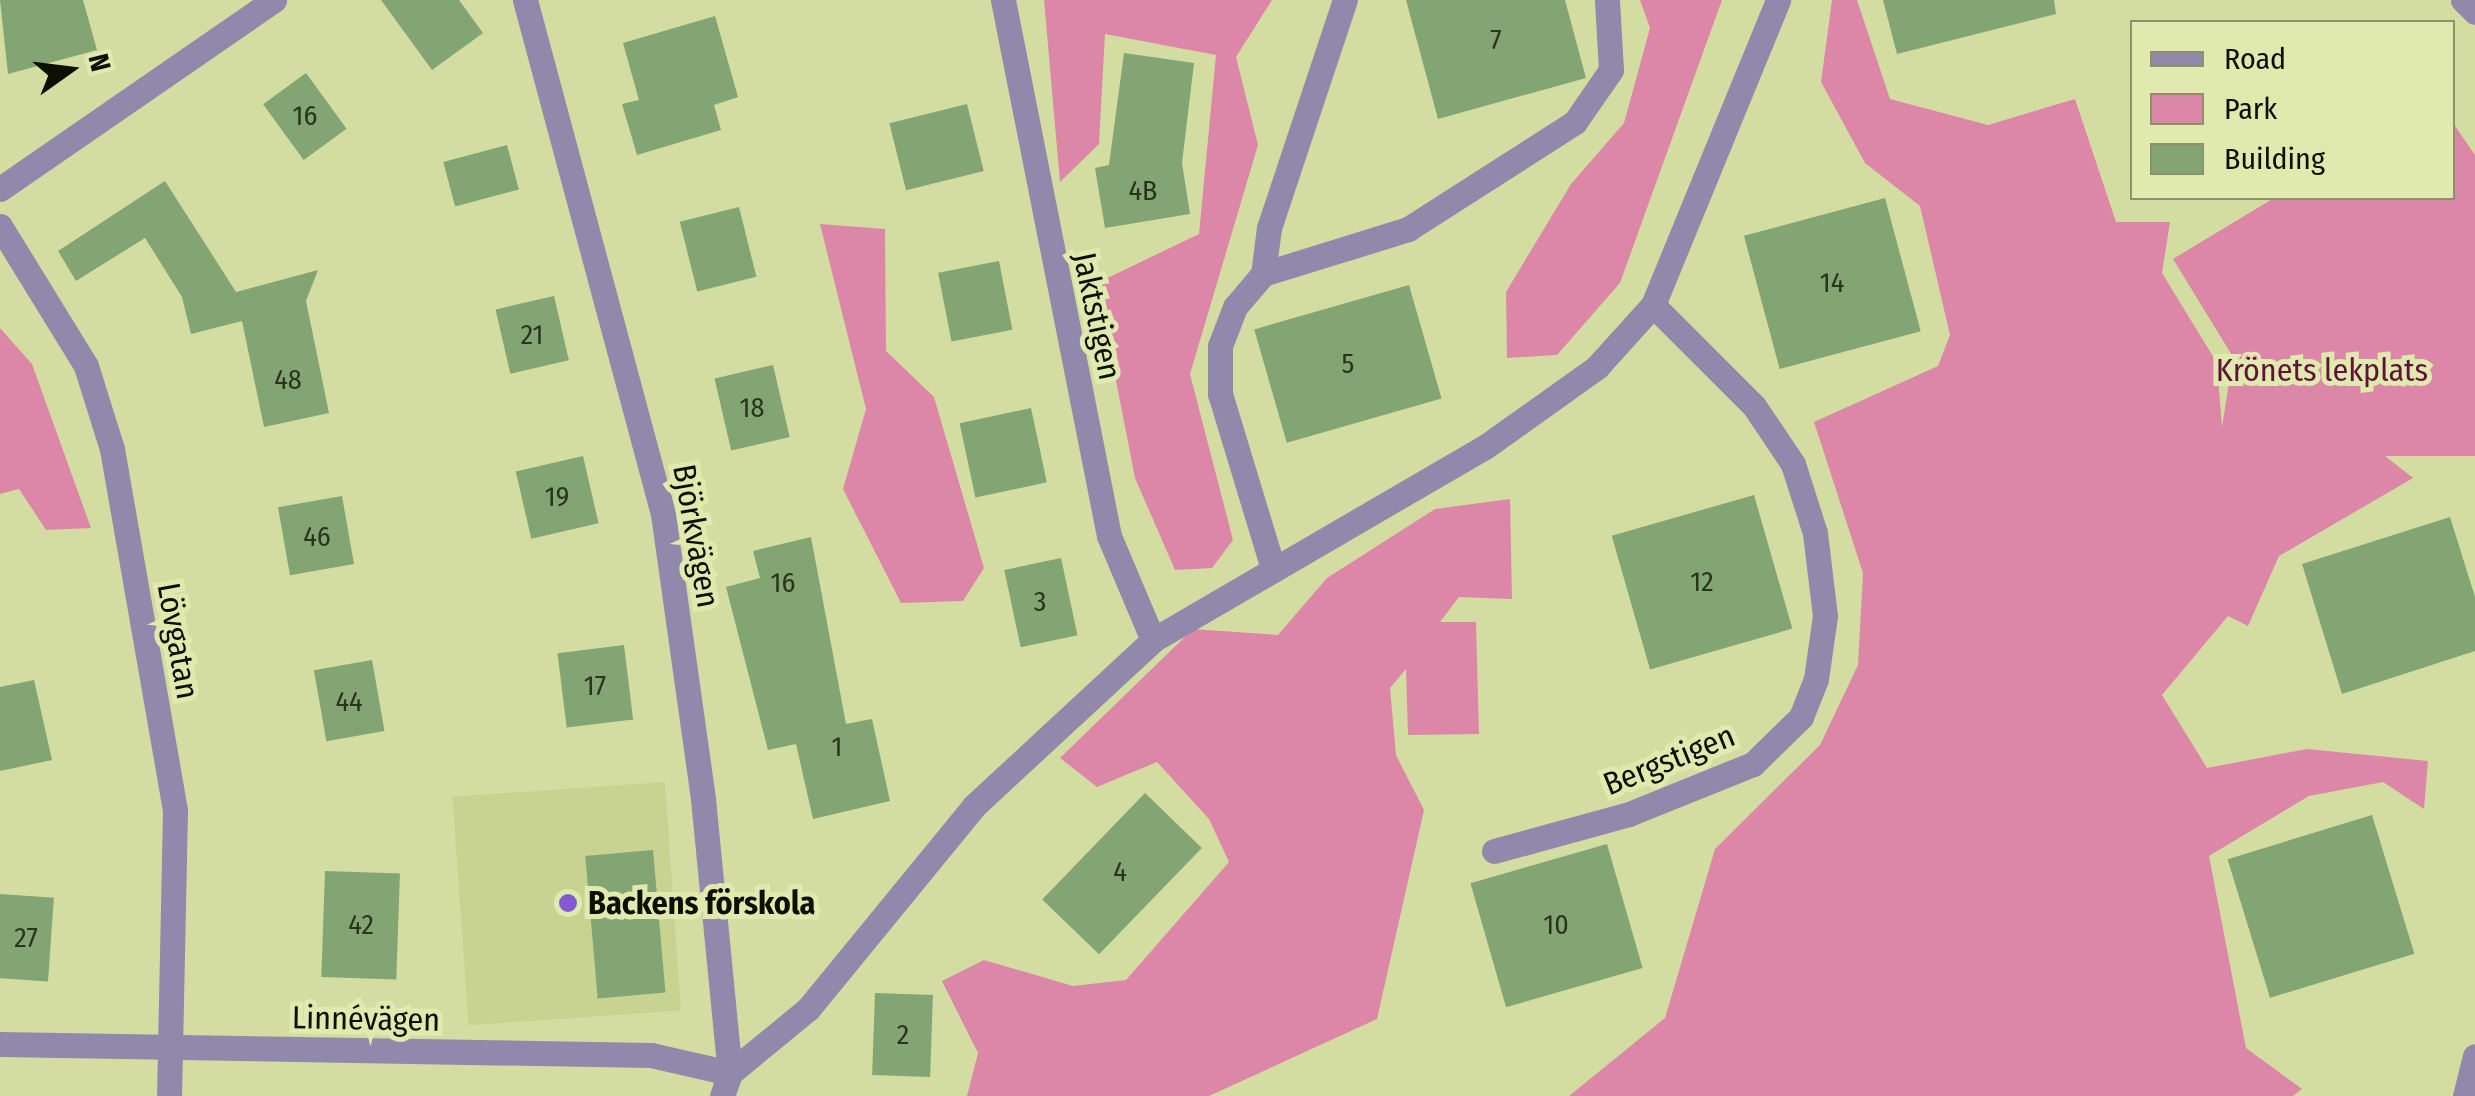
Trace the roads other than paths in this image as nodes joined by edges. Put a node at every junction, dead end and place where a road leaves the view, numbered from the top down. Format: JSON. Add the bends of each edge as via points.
{"nodes":[{"id":1,"x":274,"y":0,"type":"edge"},
{"id":2,"x":525,"y":0,"type":"edge"},
{"id":3,"x":1003,"y":0,"type":"edge"},
{"id":4,"x":1345,"y":0,"type":"edge"},
{"id":5,"x":1607,"y":0,"type":"edge"},
{"id":6,"x":1778,"y":0,"type":"edge"},
{"id":7,"x":2462,"y":0,"type":"edge"},
{"id":8,"x":2475,"y":12,"type":"edge"},
{"id":9,"x":0,"y":188,"type":"edge"},
{"id":10,"x":0,"y":226,"type":"edge"},
{"id":11,"x":1263,"y":274,"type":"junction"},
{"id":12,"x":1652,"y":304,"type":"junction"},
{"id":13,"x":1272,"y":566,"type":"junction"},
{"id":14,"x":1152,"y":640,"type":"junction"},
{"id":15,"x":1494,"y":851,"type":"dead end"},
{"id":16,"x":0,"y":1044,"type":"edge"},
{"id":17,"x":171,"y":1047,"type":"junction"},
{"id":18,"x":2475,"y":1056,"type":"edge"},
{"id":19,"x":726,"y":1084,"type":"edge"},
{"id":20,"x":169,"y":1096,"type":"edge"},
{"id":21,"x":2465,"y":1096,"type":"edge"}],
"edges":[{"from":1,"to":9,"type":"street"},
{"from":2,"to":19,"type":"street","name":"Björkvägen","via":[[663,514]]},
{"from":3,"to":14,"type":"street","name":"Jaktstigen","via":[[1110,536]]},
{"from":4,"to":11,"type":"street","via":[[1268,228]]},
{"from":5,"to":11,"type":"street","via":[[1611,70],[1574,122],[1408,229]]},
{"from":6,"to":12,"type":"street"},
{"from":7,"to":8,"type":"street"},
{"from":10,"to":17,"type":"street","name":"Lövgatan","via":[[86,366],[112,448],[175,811]]},
{"from":11,"to":13,"type":"street","via":[[1236,307],[1220,346],[1220,394]]},
{"from":12,"to":13,"type":"street","via":[[1597,366],[1485,447]]},
{"from":12,"to":15,"type":"street","name":"Bergstigen","via":[[1754,406],[1793,464],[1815,532],[1823,599],[1816,679],[1801,717],[1753,764],[1629,814]]},
{"from":13,"to":14,"type":"street"},
{"from":14,"to":19,"type":"street","via":[[974,806],[808,1009]]},
{"from":16,"to":17,"type":"street","name":"Linnévägen"},
{"from":17,"to":19,"type":"street","name":"Linnévägen","via":[[651,1056]]},
{"from":17,"to":20,"type":"street","name":"Lövgatan"},
{"from":18,"to":21,"type":"street"}]}
